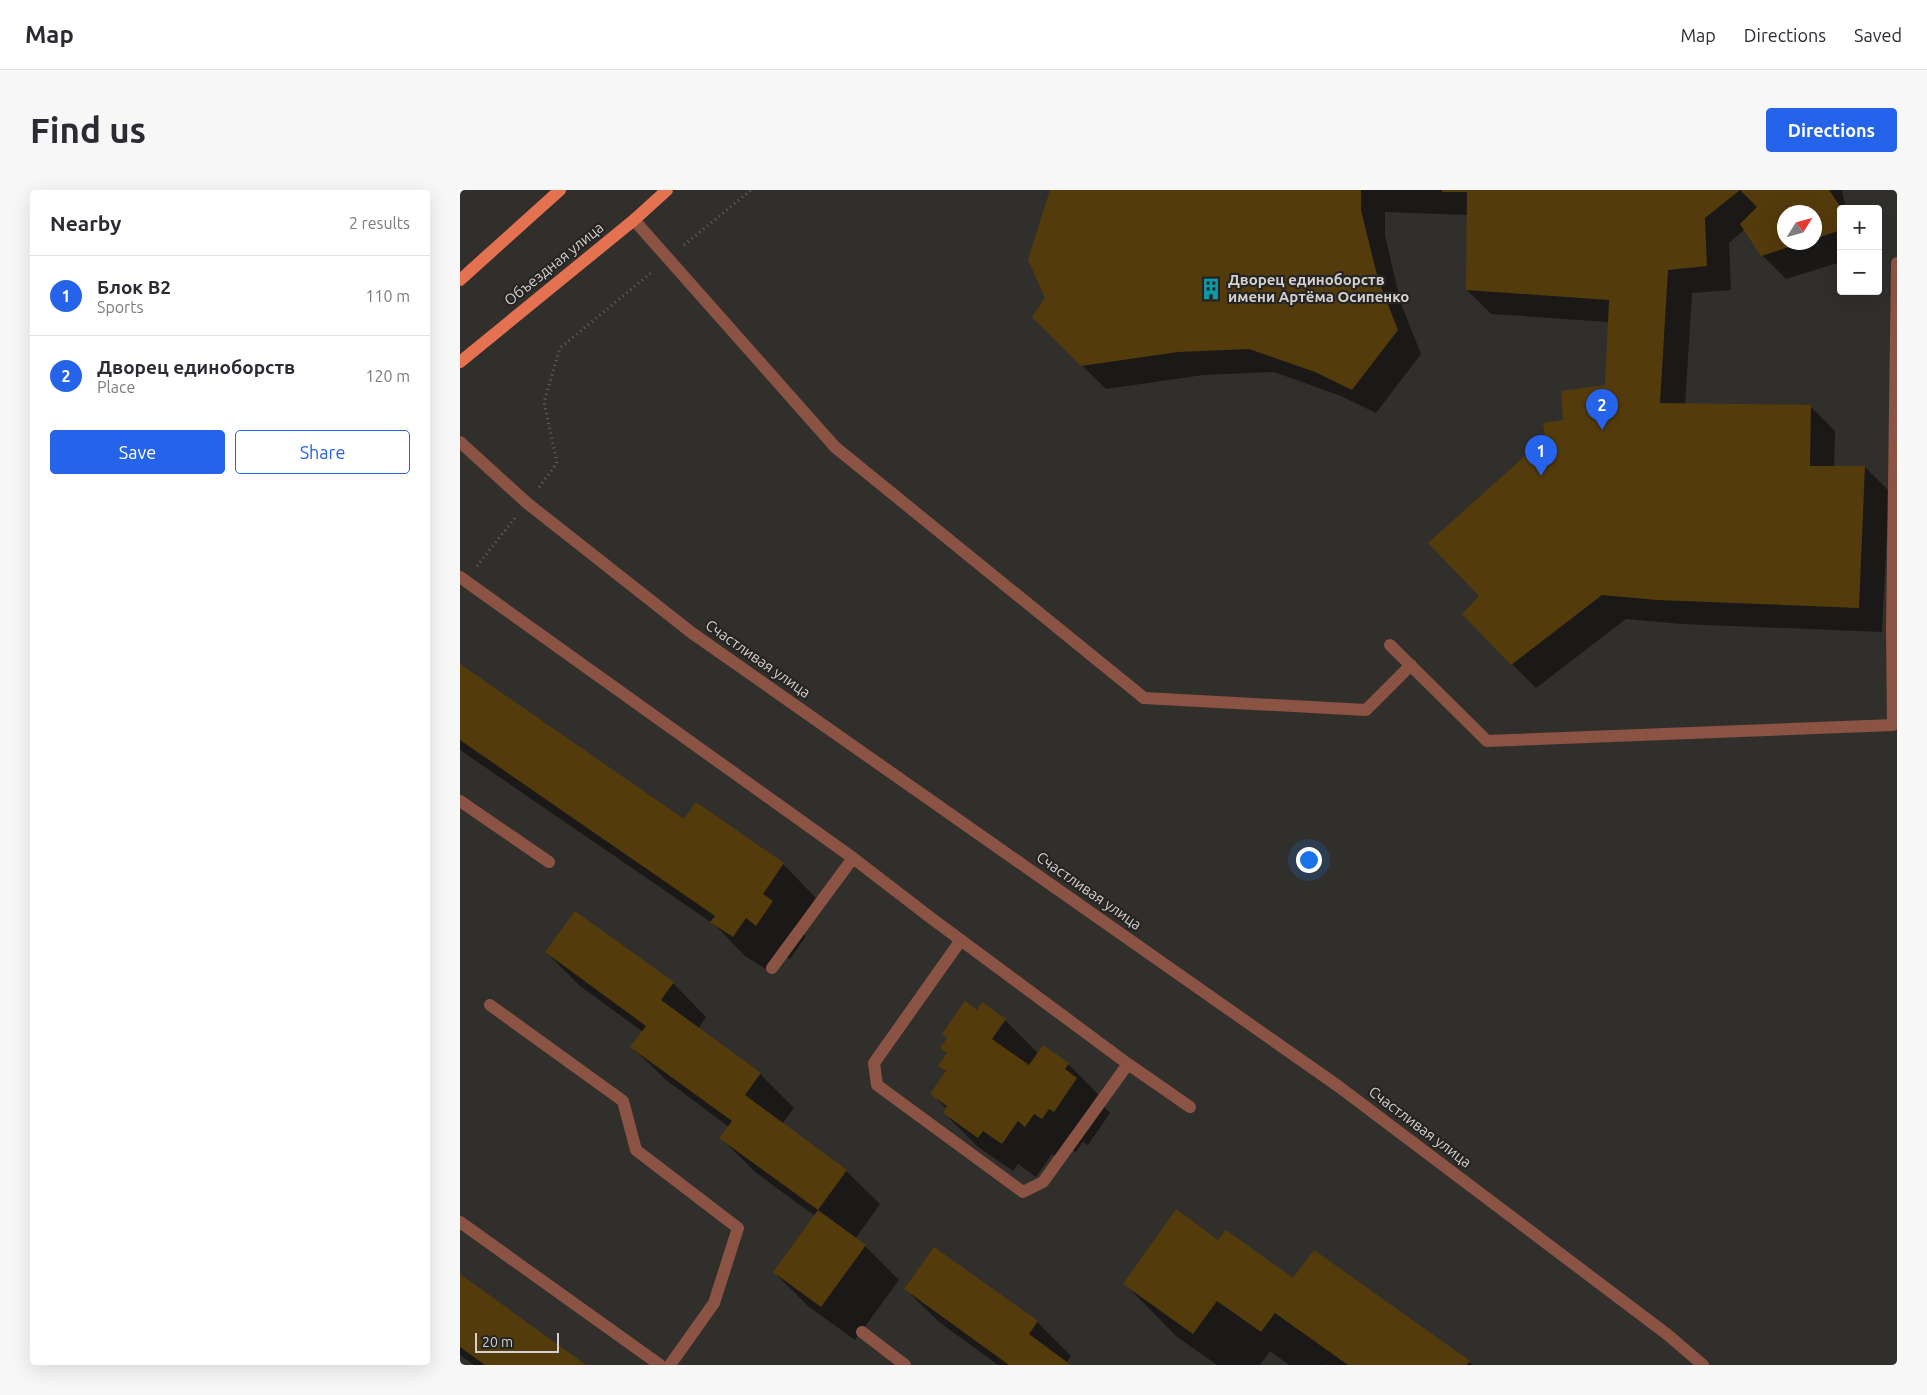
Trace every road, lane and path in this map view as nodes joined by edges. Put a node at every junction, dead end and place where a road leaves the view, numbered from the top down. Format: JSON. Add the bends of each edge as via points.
{"nodes":[{"id":1,"x":560,"y":190,"type":"edge"},
{"id":2,"x":667,"y":190,"type":"edge"},
{"id":3,"x":750,"y":190,"type":"edge"},
{"id":4,"x":634,"y":220,"type":"junction"},
{"id":5,"x":682,"y":247,"type":"dead end"},
{"id":6,"x":1897,"y":263,"type":"edge"},
{"id":7,"x":659,"y":266,"type":"dead end"},
{"id":8,"x":460,"y":280,"type":"edge"},
{"id":9,"x":460,"y":362,"type":"edge"},
{"id":10,"x":460,"y":442,"type":"edge"},
{"id":11,"x":527,"y":503,"type":"junction"},
{"id":12,"x":463,"y":579,"type":"edge"},
{"id":13,"x":1894,"y":629,"type":"edge"},
{"id":14,"x":1390,"y":645,"type":"dead end"},
{"id":15,"x":1410,"y":665,"type":"junction"},
{"id":16,"x":460,"y":800,"type":"edge"},
{"id":17,"x":853,"y":858,"type":"junction"},
{"id":18,"x":548,"y":862,"type":"dead end"},
{"id":19,"x":961,"y":940,"type":"junction"},
{"id":20,"x":772,"y":968,"type":"dead end"},
{"id":21,"x":490,"y":1005,"type":"dead end"},
{"id":22,"x":1128,"y":1064,"type":"junction"},
{"id":23,"x":1190,"y":1108,"type":"dead end"},
{"id":24,"x":460,"y":1222,"type":"edge"},
{"id":25,"x":862,"y":1332,"type":"dead end"},
{"id":26,"x":660,"y":1365,"type":"edge"},
{"id":27,"x":670,"y":1365,"type":"edge"},
{"id":28,"x":905,"y":1365,"type":"edge"},
{"id":29,"x":1703,"y":1365,"type":"edge"}],
"edges":[{"from":1,"to":8,"type":"main road"},
{"from":2,"to":4,"type":"main road","name":"Объездная улица"},
{"from":3,"to":5,"type":"path"},
{"from":4,"to":9,"type":"main road","name":"Объездная улица"},
{"from":4,"to":15,"type":"street","via":[[835,447],[1144,698],[1366,710]]},
{"from":6,"to":13,"type":"street"},
{"from":7,"to":11,"type":"path","via":[[560,348],[544,402],[558,464]]},
{"from":10,"to":11,"type":"street","name":"Счастливая улица"},
{"from":11,"to":12,"type":"path"},
{"from":11,"to":29,"type":"street","name":"Счастливая улица","via":[[692,633],[1338,1086],[1668,1335]]},
{"from":12,"to":17,"type":"street"},
{"from":13,"to":15,"type":"street","via":[[1893,725],[1487,741]]},
{"from":14,"to":15,"type":"street"},
{"from":16,"to":18,"type":"street"},
{"from":17,"to":19,"type":"street"},
{"from":17,"to":20,"type":"street"},
{"from":19,"to":22,"type":"street"},
{"from":19,"to":22,"type":"street","via":[[874,1063],[877,1085],[1023,1192],[1043,1182]]},
{"from":21,"to":27,"type":"street","via":[[623,1101],[636,1150],[738,1228],[714,1303]]},
{"from":22,"to":23,"type":"street"},
{"from":24,"to":26,"type":"street"},
{"from":25,"to":28,"type":"street"}]}
